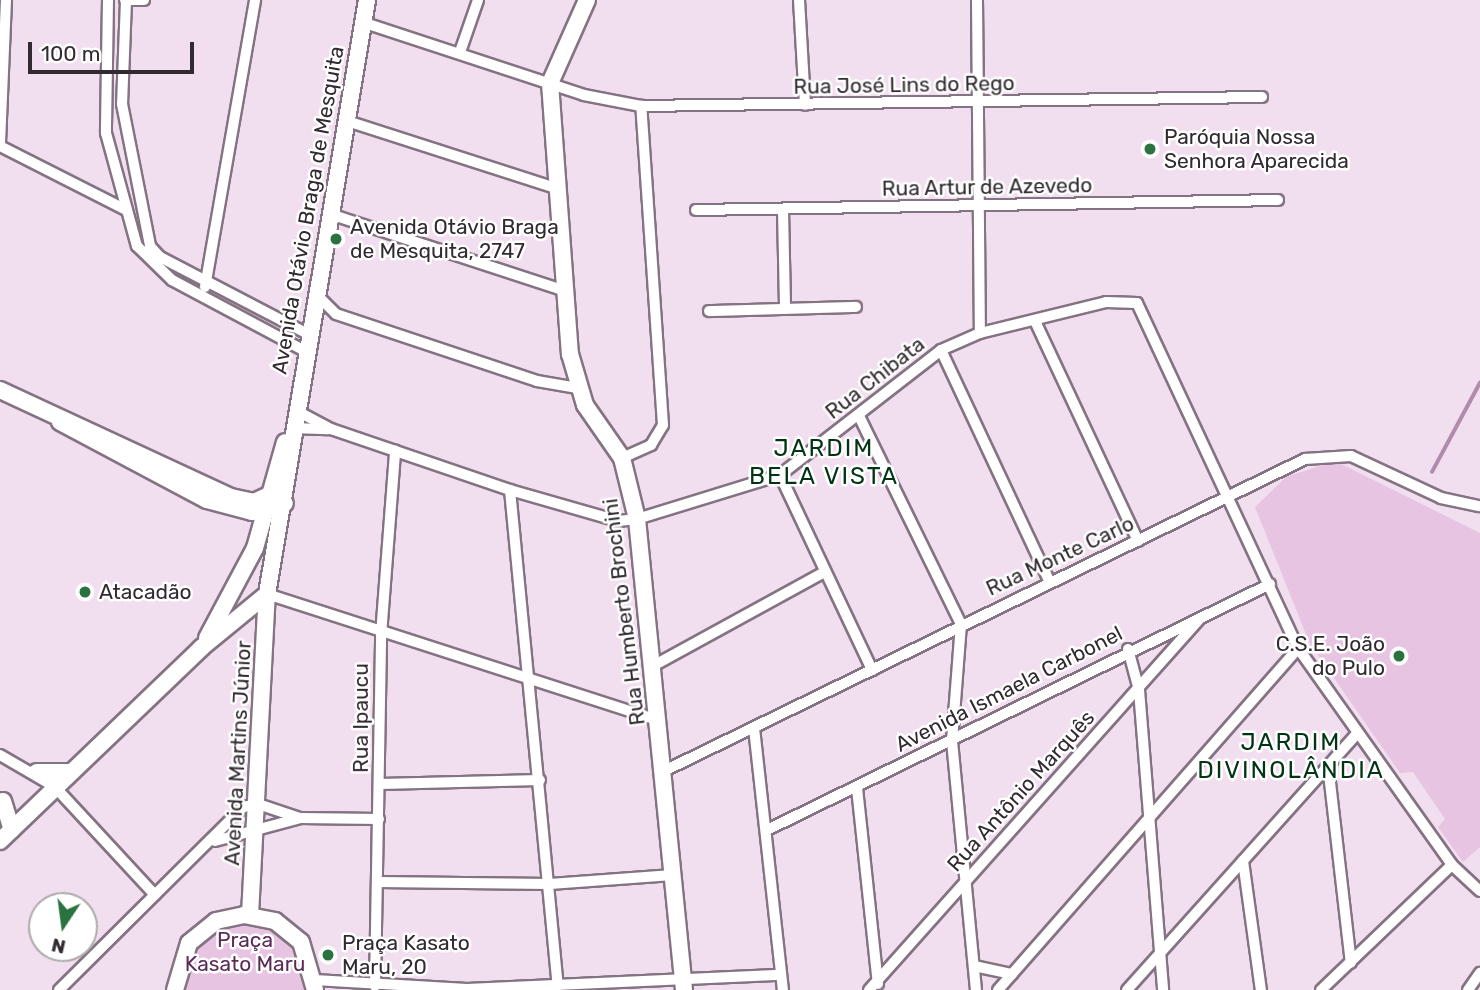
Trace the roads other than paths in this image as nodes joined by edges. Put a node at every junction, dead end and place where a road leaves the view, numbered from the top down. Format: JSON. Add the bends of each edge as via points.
{"nodes":[{"id":1,"x":6,"y":0,"type":"edge"},
{"id":2,"x":108,"y":0,"type":"edge"},
{"id":3,"x":125,"y":0,"type":"edge"},
{"id":4,"x":144,"y":0,"type":"edge"},
{"id":5,"x":255,"y":0,"type":"edge"},
{"id":6,"x":367,"y":0,"type":"edge"},
{"id":7,"x":478,"y":0,"type":"edge"},
{"id":8,"x":587,"y":0,"type":"edge"},
{"id":9,"x":799,"y":0,"type":"edge"},
{"id":10,"x":977,"y":0,"type":"edge"},
{"id":11,"x":362,"y":22,"type":"junction"},
{"id":12,"x":460,"y":52,"type":"junction"},
{"id":13,"x":550,"y":83,"type":"junction"},
{"id":14,"x":1262,"y":97,"type":"dead end"},
{"id":15,"x":978,"y":104,"type":"junction"},
{"id":16,"x":804,"y":105,"type":"junction"},
{"id":17,"x":641,"y":106,"type":"junction"},
{"id":18,"x":344,"y":120,"type":"junction"},
{"id":19,"x":0,"y":146,"type":"edge"},
{"id":20,"x":556,"y":188,"type":"junction"},
{"id":21,"x":1278,"y":201,"type":"dead end"},
{"id":22,"x":979,"y":208,"type":"junction"},
{"id":23,"x":124,"y":209,"type":"junction"},
{"id":24,"x":696,"y":210,"type":"dead end"},
{"id":25,"x":783,"y":210,"type":"junction"},
{"id":26,"x":140,"y":213,"type":"junction"},
{"id":27,"x":330,"y":214,"type":"junction"},
{"id":28,"x":206,"y":282,"type":"junction"},
{"id":29,"x":565,"y":292,"type":"junction"},
{"id":30,"x":316,"y":293,"type":"junction"},
{"id":31,"x":203,"y":296,"type":"junction"},
{"id":32,"x":856,"y":307,"type":"dead end"},
{"id":33,"x":785,"y":309,"type":"junction"},
{"id":34,"x":709,"y":311,"type":"dead end"},
{"id":35,"x":336,"y":314,"type":"junction"},
{"id":36,"x":1035,"y":321,"type":"junction"},
{"id":37,"x":309,"y":329,"type":"junction"},
{"id":38,"x":980,"y":333,"type":"junction"},
{"id":39,"x":941,"y":350,"type":"junction"},
{"id":40,"x":305,"y":351,"type":"junction"},
{"id":41,"x":577,"y":387,"type":"junction"},
{"id":42,"x":0,"y":390,"type":"edge"},
{"id":43,"x":295,"y":410,"type":"junction"},
{"id":44,"x":47,"y":413,"type":"junction"},
{"id":45,"x":859,"y":416,"type":"junction"},
{"id":46,"x":292,"y":428,"type":"junction"},
{"id":47,"x":331,"y":429,"type":"junction"},
{"id":48,"x":395,"y":451,"type":"junction"},
{"id":49,"x":622,"y":458,"type":"junction"},
{"id":50,"x":780,"y":475,"type":"junction"},
{"id":51,"x":509,"y":490,"type":"junction"},
{"id":52,"x":1231,"y":495,"type":"junction"},
{"id":53,"x":279,"y":498,"type":"junction"},
{"id":54,"x":207,"y":500,"type":"junction"},
{"id":55,"x":1480,"y":506,"type":"edge"},
{"id":56,"x":269,"y":511,"type":"junction"},
{"id":57,"x":637,"y":519,"type":"junction"},
{"id":58,"x":263,"y":537,"type":"junction"},
{"id":59,"x":1138,"y":541,"type":"junction"},
{"id":60,"x":825,"y":572,"type":"junction"},
{"id":61,"x":1051,"y":583,"type":"junction"},
{"id":62,"x":1270,"y":584,"type":"junction"},
{"id":63,"x":267,"y":594,"type":"junction"},
{"id":64,"x":1201,"y":618,"type":"junction"},
{"id":65,"x":961,"y":624,"type":"junction"},
{"id":66,"x":381,"y":635,"type":"junction"},
{"id":67,"x":201,"y":648,"type":"junction"},
{"id":68,"x":1298,"y":648,"type":"junction"},
{"id":69,"x":1128,"y":649,"type":"junction"},
{"id":70,"x":653,"y":666,"type":"junction"},
{"id":71,"x":872,"y":670,"type":"junction"},
{"id":72,"x":527,"y":680,"type":"junction"},
{"id":73,"x":1139,"y":690,"type":"junction"},
{"id":74,"x":658,"y":720,"type":"junction"},
{"id":75,"x":754,"y":728,"type":"junction"},
{"id":76,"x":1356,"y":735,"type":"junction"},
{"id":77,"x":952,"y":741,"type":"junction"},
{"id":78,"x":0,"y":755,"type":"edge"},
{"id":79,"x":1328,"y":765,"type":"junction"},
{"id":80,"x":664,"y":771,"type":"junction"},
{"id":81,"x":37,"y":772,"type":"junction"},
{"id":82,"x":71,"y":772,"type":"junction"},
{"id":83,"x":540,"y":780,"type":"junction"},
{"id":84,"x":380,"y":784,"type":"junction"},
{"id":85,"x":55,"y":787,"type":"junction"},
{"id":86,"x":857,"y":788,"type":"junction"},
{"id":87,"x":1,"y":800,"type":"edge"},
{"id":88,"x":258,"y":804,"type":"junction"},
{"id":89,"x":26,"y":815,"type":"junction"},
{"id":90,"x":300,"y":818,"type":"junction"},
{"id":91,"x":379,"y":819,"type":"junction"},
{"id":92,"x":1151,"y":819,"type":"junction"},
{"id":93,"x":257,"y":826,"type":"junction"},
{"id":94,"x":767,"y":830,"type":"junction"},
{"id":95,"x":6,"y":835,"type":"edge"},
{"id":96,"x":209,"y":845,"type":"junction"},
{"id":97,"x":1243,"y":861,"type":"junction"},
{"id":98,"x":1452,"y":865,"type":"junction"},
{"id":99,"x":673,"y":875,"type":"junction"},
{"id":100,"x":378,"y":881,"type":"junction"},
{"id":101,"x":965,"y":882,"type":"junction"},
{"id":102,"x":550,"y":884,"type":"junction"},
{"id":103,"x":1480,"y":891,"type":"edge"},
{"id":104,"x":155,"y":895,"type":"junction"},
{"id":105,"x":250,"y":915,"type":"junction"},
{"id":106,"x":1159,"y":954,"type":"junction"},
{"id":107,"x":1351,"y":963,"type":"junction"},
{"id":108,"x":974,"y":966,"type":"junction"},
{"id":109,"x":1480,"y":973,"type":"edge"},
{"id":110,"x":1012,"y":974,"type":"junction"},
{"id":111,"x":781,"y":975,"type":"junction"},
{"id":112,"x":315,"y":985,"type":"edge"},
{"id":113,"x":878,"y":985,"type":"edge"},
{"id":114,"x":375,"y":986,"type":"junction"},
{"id":115,"x":558,"y":986,"type":"junction"},
{"id":116,"x":684,"y":986,"type":"edge"},
{"id":117,"x":467,"y":989,"type":"edge"},
{"id":118,"x":59,"y":990,"type":"edge"},
{"id":119,"x":175,"y":990,"type":"edge"},
{"id":120,"x":783,"y":990,"type":"edge"},
{"id":121,"x":869,"y":990,"type":"edge"},
{"id":122,"x":976,"y":990,"type":"edge"},
{"id":123,"x":998,"y":990,"type":"edge"},
{"id":124,"x":1127,"y":990,"type":"edge"},
{"id":125,"x":1163,"y":990,"type":"edge"},
{"id":126,"x":1261,"y":990,"type":"edge"},
{"id":127,"x":1321,"y":990,"type":"edge"},
{"id":128,"x":1468,"y":990,"type":"edge"}],
"edges":[{"from":1,"to":19,"type":"street"},
{"from":2,"to":23,"type":"street","via":[[103,105]]},
{"from":3,"to":4,"type":"street"},
{"from":3,"to":26,"type":"street","via":[[121,104]]},
{"from":5,"to":28,"type":"street"},
{"from":6,"to":11,"type":"street","name":"Avenida Otávio Braga de Mesquita"},
{"from":7,"to":12,"type":"street"},
{"from":8,"to":13,"type":"street","name":"Rua Humberto Brochini"},
{"from":9,"to":16,"type":"street"},
{"from":10,"to":15,"type":"street"},
{"from":11,"to":12,"type":"street","name":"Rua José Lins do Rego"},
{"from":11,"to":18,"type":"street","name":"Avenida Otávio Braga de Mesquita"},
{"from":12,"to":13,"type":"street","name":"Rua José Lins do Rego"},
{"from":13,"to":17,"type":"street","name":"Rua José Lins do Rego"},
{"from":13,"to":20,"type":"street","name":"Rua Humberto Brochini"},
{"from":14,"to":15,"type":"street","name":"Rua José Lins do Rego"},
{"from":15,"to":16,"type":"street","name":"Rua José Lins do Rego"},
{"from":15,"to":22,"type":"street"},
{"from":16,"to":17,"type":"street","name":"Rua José Lins do Rego"},
{"from":17,"to":49,"type":"street","via":[[663,425],[650,445]]},
{"from":18,"to":20,"type":"street"},
{"from":18,"to":27,"type":"street","name":"Avenida Otávio Braga de Mesquita"},
{"from":19,"to":23,"type":"street"},
{"from":20,"to":29,"type":"street","name":"Rua Humberto Brochini"},
{"from":21,"to":22,"type":"street","name":"Rua Artur de Azevedo"},
{"from":22,"to":25,"type":"street","name":"Rua Artur de Azevedo"},
{"from":22,"to":38,"type":"street"},
{"from":23,"to":26,"type":"street"},
{"from":23,"to":31,"type":"street","via":[[144,258]]},
{"from":24,"to":25,"type":"street","name":"Rua Artur de Azevedo"},
{"from":25,"to":33,"type":"street"},
{"from":26,"to":28,"type":"street","via":[[154,252]]},
{"from":27,"to":29,"type":"street"},
{"from":27,"to":30,"type":"street","name":"Avenida Otávio Braga de Mesquita"},
{"from":28,"to":31,"type":"street"},
{"from":28,"to":37,"type":"street"},
{"from":29,"to":41,"type":"street","name":"Rua Humberto Brochini"},
{"from":30,"to":35,"type":"street"},
{"from":30,"to":37,"type":"street","name":"Avenida Otávio Braga de Mesquita"},
{"from":31,"to":40,"type":"street"},
{"from":32,"to":33,"type":"street"},
{"from":33,"to":34,"type":"street"},
{"from":35,"to":37,"type":"street"},
{"from":35,"to":41,"type":"street","via":[[537,381]]},
{"from":36,"to":38,"type":"street","name":"Rua Chibata"},
{"from":36,"to":52,"type":"street","name":"Rua Chibata","via":[[1106,302],[1132,302],[1144,312]]},
{"from":36,"to":59,"type":"street"},
{"from":37,"to":40,"type":"street","name":"Avenida Otávio Braga de Mesquita"},
{"from":38,"to":39,"type":"street","name":"Rua Chibata"},
{"from":39,"to":45,"type":"street","name":"Rua Chibata"},
{"from":39,"to":61,"type":"street"},
{"from":40,"to":43,"type":"street","name":"Avenida Otávio Braga de Mesquita"},
{"from":41,"to":49,"type":"street","name":"Rua Humberto Brochini"},
{"from":42,"to":44,"type":"street"},
{"from":43,"to":46,"type":"street","name":"Avenida Otávio Braga de Mesquita"},
{"from":43,"to":47,"type":"street"},
{"from":44,"to":53,"type":"street","via":[[241,501]]},
{"from":44,"to":54,"type":"street","via":[[79,436]]},
{"from":45,"to":50,"type":"street","name":"Rua Chibata"},
{"from":45,"to":65,"type":"street"},
{"from":46,"to":47,"type":"street"},
{"from":46,"to":53,"type":"street","name":"Avenida Otávio Braga de Mesquita"},
{"from":47,"to":48,"type":"street"},
{"from":48,"to":51,"type":"street"},
{"from":48,"to":66,"type":"street","name":"Rua Ipaucu"},
{"from":49,"to":57,"type":"street","name":"Rua Humberto Brochini"},
{"from":50,"to":57,"type":"street","name":"Rua Chibata"},
{"from":50,"to":60,"type":"street"},
{"from":51,"to":57,"type":"street","via":[[611,519]]},
{"from":51,"to":72,"type":"street"},
{"from":52,"to":55,"type":"street","name":"Rua Monte Carlo","via":[[1305,459],[1340,454],[1441,498]]},
{"from":52,"to":59,"type":"street","name":"Rua Monte Carlo"},
{"from":52,"to":62,"type":"street"},
{"from":53,"to":56,"type":"street","name":"Avenida Otávio Braga de Mesquita"},
{"from":53,"to":63,"type":"street","name":"Avenida Otávio Braga de Mesquita"},
{"from":54,"to":56,"type":"street"},
{"from":54,"to":58,"type":"street"},
{"from":56,"to":58,"type":"street","name":"Avenida Otávio Braga de Mesquita"},
{"from":57,"to":70,"type":"street","name":"Rua Humberto Brochini"},
{"from":58,"to":63,"type":"street"},
{"from":58,"to":67,"type":"street"},
{"from":59,"to":61,"type":"street","name":"Rua Monte Carlo"},
{"from":60,"to":70,"type":"street"},
{"from":60,"to":71,"type":"street"},
{"from":61,"to":65,"type":"street","name":"Rua Monte Carlo"},
{"from":62,"to":64,"type":"street","name":"Avenida Ismaela Carbonel"},
{"from":62,"to":68,"type":"street"},
{"from":63,"to":66,"type":"street"},
{"from":63,"to":67,"type":"street"},
{"from":63,"to":88,"type":"street","name":"Avenida Martins Júnior"},
{"from":64,"to":69,"type":"street","name":"Avenida Ismaela Carbonel"},
{"from":64,"to":73,"type":"street","name":"Rua Antônio Marquês"},
{"from":65,"to":71,"type":"street","name":"Rua Monte Carlo"},
{"from":65,"to":77,"type":"street"},
{"from":66,"to":72,"type":"street"},
{"from":66,"to":84,"type":"street","name":"Rua Ipaucu"},
{"from":67,"to":82,"type":"street"},
{"from":68,"to":76,"type":"street"},
{"from":68,"to":92,"type":"street"},
{"from":69,"to":73,"type":"street"},
{"from":69,"to":77,"type":"street","name":"Avenida Ismaela Carbonel"},
{"from":70,"to":74,"type":"street","name":"Rua Humberto Brochini"},
{"from":71,"to":75,"type":"street","name":"Rua Monte Carlo"},
{"from":72,"to":74,"type":"street"},
{"from":72,"to":83,"type":"street"},
{"from":73,"to":92,"type":"street"},
{"from":73,"to":101,"type":"street","name":"Rua Antônio Marquês"},
{"from":74,"to":80,"type":"street","name":"Rua Humberto Brochini"},
{"from":75,"to":80,"type":"street","name":"Rua Monte Carlo"},
{"from":75,"to":94,"type":"street"},
{"from":76,"to":79,"type":"street"},
{"from":76,"to":98,"type":"street"},
{"from":77,"to":86,"type":"street","name":"Avenida Ismaela Carbonel"},
{"from":77,"to":101,"type":"street"},
{"from":78,"to":81,"type":"street"},
{"from":79,"to":97,"type":"street"},
{"from":79,"to":107,"type":"street"},
{"from":80,"to":99,"type":"street","name":"Rua Humberto Brochini"},
{"from":81,"to":82,"type":"street"},
{"from":81,"to":85,"type":"street"},
{"from":82,"to":85,"type":"street"},
{"from":83,"to":84,"type":"street"},
{"from":83,"to":102,"type":"street"},
{"from":84,"to":91,"type":"street","name":"Rua Ipaucu"},
{"from":85,"to":89,"type":"street"},
{"from":85,"to":104,"type":"street"},
{"from":86,"to":94,"type":"street","name":"Avenida Ismaela Carbonel"},
{"from":86,"to":113,"type":"street"},
{"from":87,"to":89,"type":"street"},
{"from":87,"to":95,"type":"street"},
{"from":88,"to":90,"type":"street"},
{"from":88,"to":93,"type":"street","name":"Avenida Martins Júnior"},
{"from":88,"to":96,"type":"street","via":[[243,807]]},
{"from":89,"to":95,"type":"street"},
{"from":90,"to":91,"type":"street"},
{"from":90,"to":93,"type":"street"},
{"from":91,"to":100,"type":"street","name":"Rua Ipaucu"},
{"from":92,"to":106,"type":"street"},
{"from":92,"to":110,"type":"street"},
{"from":93,"to":96,"type":"street"},
{"from":93,"to":105,"type":"street","name":"Avenida Martins Júnior"},
{"from":94,"to":111,"type":"street"},
{"from":96,"to":104,"type":"street"},
{"from":97,"to":106,"type":"street"},
{"from":97,"to":126,"type":"street"},
{"from":98,"to":103,"type":"street"},
{"from":98,"to":107,"type":"street"},
{"from":99,"to":102,"type":"street"},
{"from":99,"to":116,"type":"street","name":"Rua Humberto Brochini"},
{"from":100,"to":102,"type":"street"},
{"from":100,"to":114,"type":"street","name":"Rua Ipaucu"},
{"from":101,"to":108,"type":"street"},
{"from":101,"to":113,"type":"street","name":"Rua Antônio Marquês"},
{"from":102,"to":115,"type":"street"},
{"from":104,"to":118,"type":"street"},
{"from":105,"to":112,"type":"street","via":[[289,930],[306,950]]},
{"from":105,"to":119,"type":"street","via":[[201,931],[178,963]]},
{"from":106,"to":124,"type":"street"},
{"from":106,"to":125,"type":"street"},
{"from":107,"to":127,"type":"street"},
{"from":108,"to":110,"type":"street"},
{"from":108,"to":122,"type":"street"},
{"from":109,"to":128,"type":"street"},
{"from":110,"to":123,"type":"street"},
{"from":111,"to":116,"type":"street"},
{"from":111,"to":120,"type":"street"},
{"from":112,"to":114,"type":"street"},
{"from":113,"to":121,"type":"street","name":"Rua Antônio Marquês"},
{"from":114,"to":117,"type":"street"},
{"from":115,"to":116,"type":"street"},
{"from":115,"to":117,"type":"street"}]}
